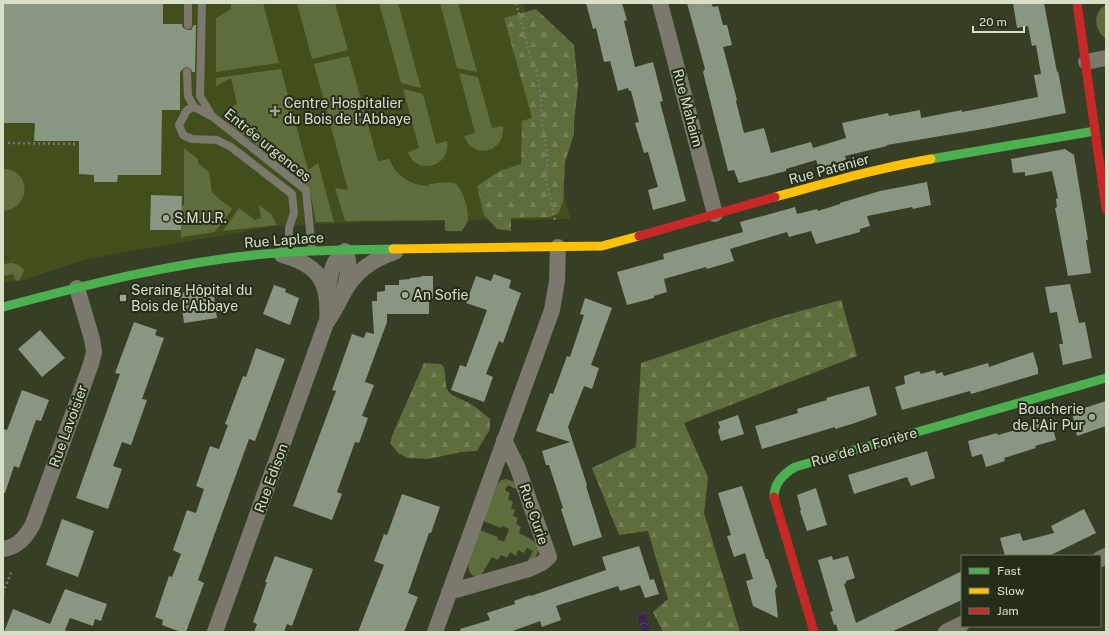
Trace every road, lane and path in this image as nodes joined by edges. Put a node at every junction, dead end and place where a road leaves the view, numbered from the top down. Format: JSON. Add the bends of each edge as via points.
{"nodes":[{"id":1,"x":188,"y":3,"type":"edge"},
{"id":2,"x":202,"y":3,"type":"edge"},
{"id":3,"x":516,"y":3,"type":"edge"},
{"id":4,"x":660,"y":3,"type":"edge"},
{"id":5,"x":1077,"y":3,"type":"edge"},
{"id":6,"x":188,"y":25,"type":"dead end"},
{"id":7,"x":1106,"y":58,"type":"edge"},
{"id":8,"x":1086,"y":62,"type":"junction"},
{"id":9,"x":187,"y":72,"type":"dead end"},
{"id":10,"x":194,"y":107,"type":"junction"},
{"id":11,"x":212,"y":117,"type":"junction"},
{"id":12,"x":1095,"y":131,"type":"junction"},
{"id":13,"x":8,"y":143,"type":"dead end"},
{"id":14,"x":77,"y":144,"type":"dead end"},
{"id":15,"x":1106,"y":209,"type":"edge"},
{"id":16,"x":716,"y":214,"type":"junction"},
{"id":17,"x":555,"y":221,"type":"dead end"},
{"id":18,"x":565,"y":247,"type":"junction"},
{"id":19,"x":405,"y":249,"type":"junction"},
{"id":20,"x":345,"y":251,"type":"junction"},
{"id":21,"x":312,"y":252,"type":"junction"},
{"id":22,"x":282,"y":253,"type":"junction"},
{"id":23,"x":77,"y":288,"type":"junction"},
{"id":24,"x":335,"y":295,"type":"junction"},
{"id":25,"x":3,"y":307,"type":"edge"},
{"id":26,"x":1106,"y":378,"type":"edge"},
{"id":27,"x":504,"y":440,"type":"junction"},
{"id":28,"x":3,"y":549,"type":"edge"},
{"id":29,"x":12,"y":570,"type":"dead end"},
{"id":30,"x":449,"y":592,"type":"junction"},
{"id":31,"x":3,"y":593,"type":"edge"},
{"id":32,"x":961,"y":624,"type":"edge"},
{"id":33,"x":215,"y":632,"type":"edge"},
{"id":34,"x":435,"y":632,"type":"edge"},
{"id":35,"x":814,"y":632,"type":"edge"},
{"id":36,"x":946,"y":632,"type":"edge"}],
"edges":[{"from":1,"to":6,"type":"lane"},
{"from":2,"to":11,"type":"lane","via":[[200,96]]},
{"from":3,"to":17,"type":"path","via":[[537,73],[548,159],[545,176]]},
{"from":4,"to":16,"type":"street","name":"Rue Mahaim"},
{"from":5,"to":8,"type":"street"},
{"from":7,"to":8,"type":"street"},
{"from":8,"to":12,"type":"street"},
{"from":9,"to":10,"type":"lane","via":[[188,96]]},
{"from":10,"to":11,"type":"lane","name":"Entrée urgences"},
{"from":10,"to":22,"type":"lane","via":[[187,110],[179,124],[183,135],[192,139],[217,140],[231,147],[292,194],[294,213]]},
{"from":11,"to":21,"type":"lane","name":"Entrée urgences","via":[[306,190]]},
{"from":12,"to":15,"type":"street"},
{"from":12,"to":16,"type":"street","name":"Rue Patenier","via":[[908,163]]},
{"from":13,"to":14,"type":"path"},
{"from":16,"to":18,"type":"street","name":"Rue Patenier","via":[[602,246]]},
{"from":18,"to":19,"type":"street","name":"Rue Laplace"},
{"from":18,"to":27,"type":"street","via":[[552,310]]},
{"from":19,"to":20,"type":"street","name":"Rue Laplace"},
{"from":19,"to":24,"type":"street","via":[[367,266]]},
{"from":20,"to":21,"type":"street","name":"Rue Laplace"},
{"from":20,"to":24,"type":"street","via":[[338,258],[332,271]]},
{"from":21,"to":22,"type":"street","name":"Rue Laplace"},
{"from":22,"to":23,"type":"street","name":"Rue Laplace","via":[[201,262]]},
{"from":22,"to":24,"type":"street","name":"Rue Edison","via":[[314,270]]},
{"from":23,"to":25,"type":"street","name":"Rue Laplace"},
{"from":23,"to":28,"type":"street","name":"Rue Lavoisier","via":[[94,352],[33,524],[26,536],[16,545]]},
{"from":24,"to":33,"type":"street","name":"Rue Edison"},
{"from":26,"to":35,"type":"street","name":"Rue de la Forière","via":[[785,472],[776,484],[774,496]]},
{"from":27,"to":30,"type":"street"},
{"from":27,"to":30,"type":"street","name":"Rue Curie","via":[[517,466],[549,557],[542,564],[529,569]]},
{"from":29,"to":31,"type":"path"},
{"from":30,"to":34,"type":"street"},
{"from":32,"to":36,"type":"street"}]}
